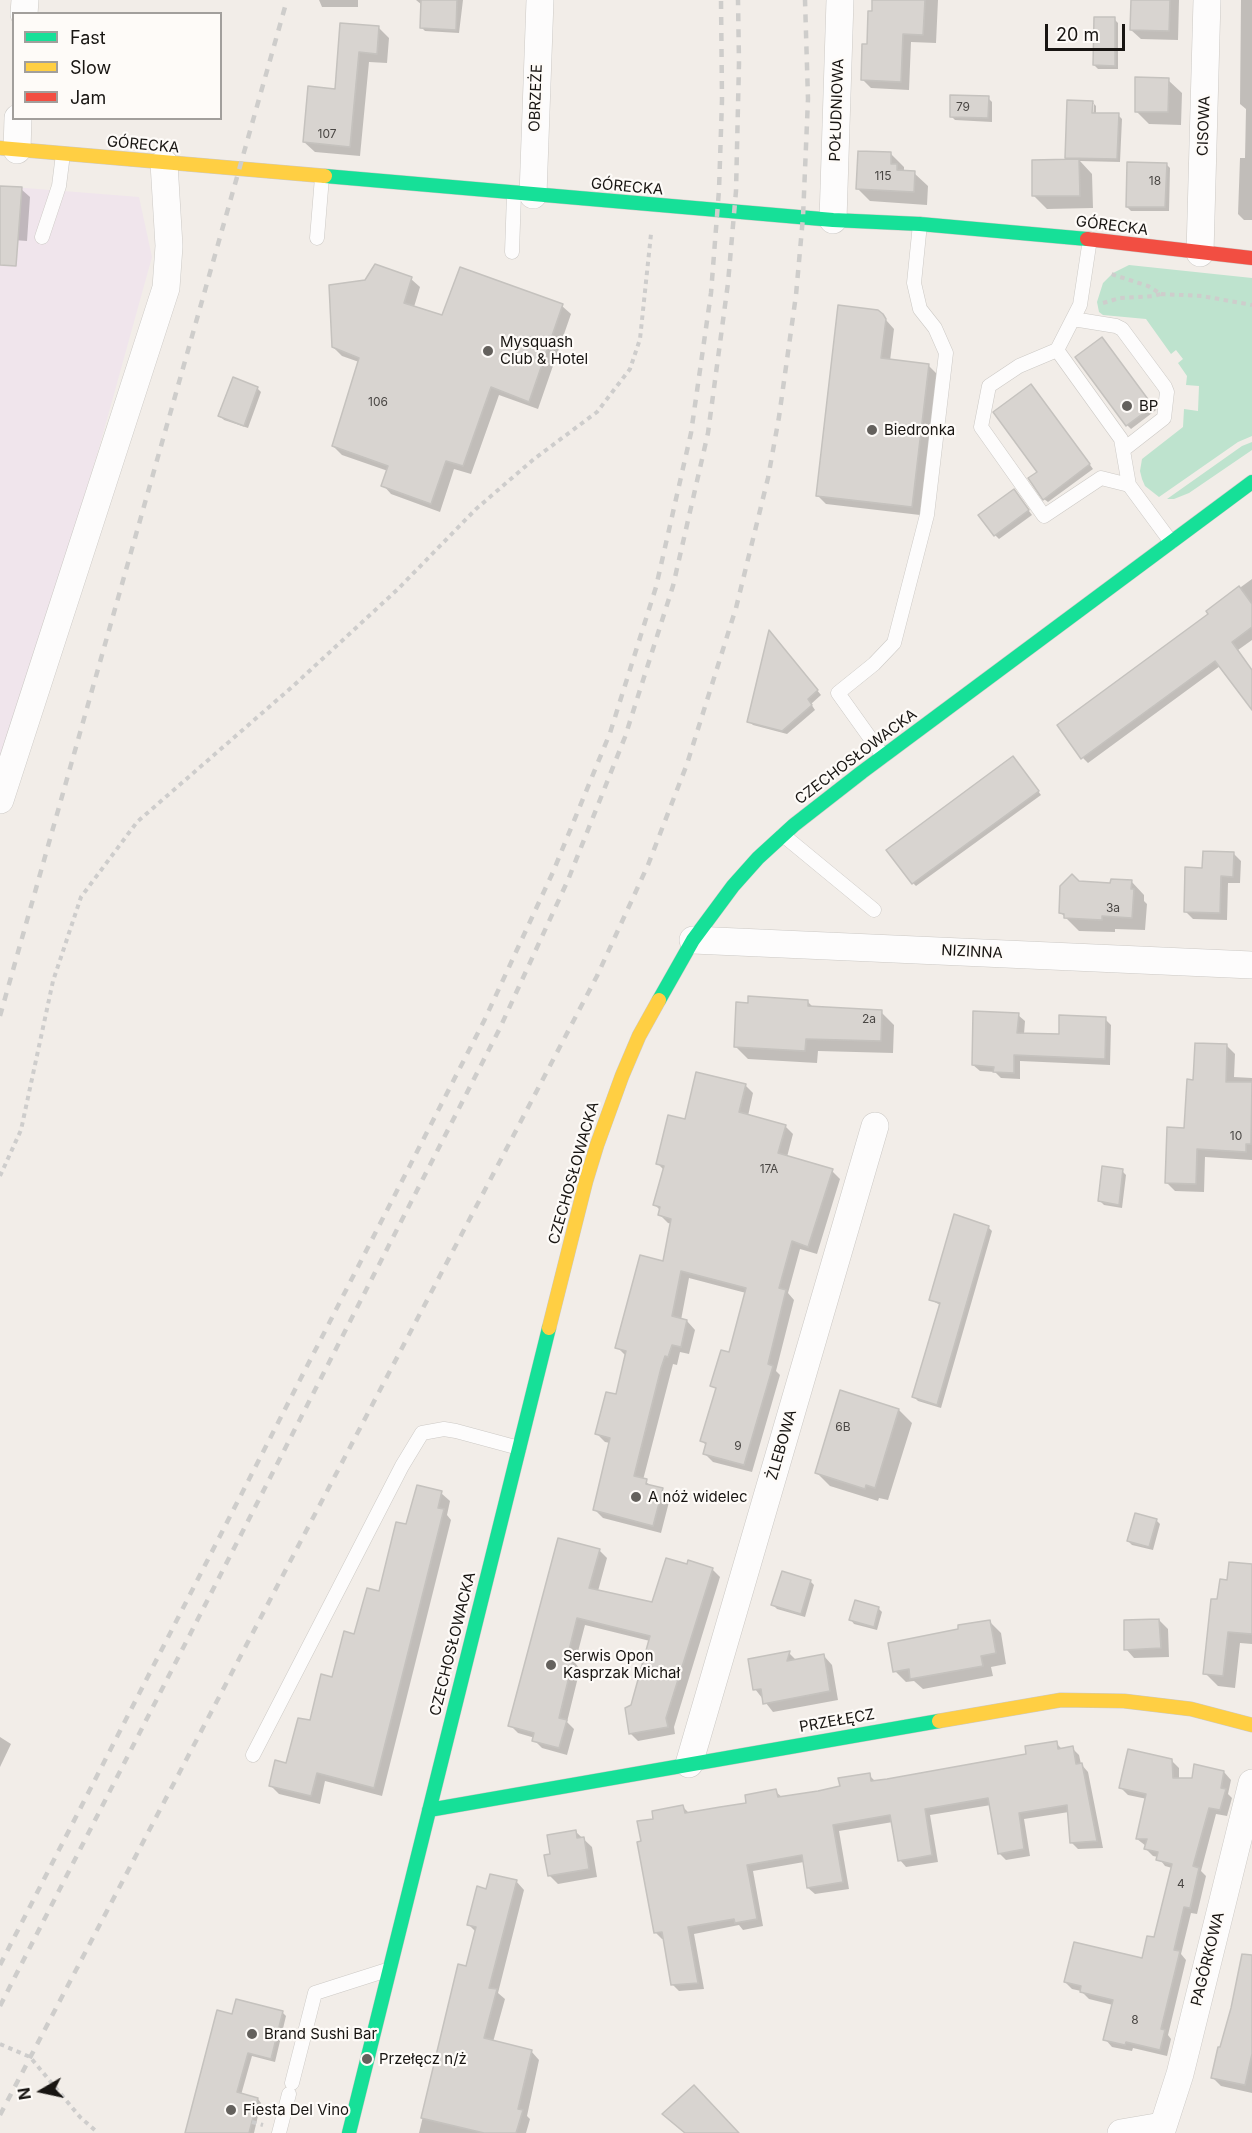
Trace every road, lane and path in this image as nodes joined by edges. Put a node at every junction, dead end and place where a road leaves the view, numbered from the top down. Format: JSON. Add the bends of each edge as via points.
{"nodes":[{"id":1,"x":540,"y":0,"type":"edge"},
{"id":2,"x":840,"y":0,"type":"edge"},
{"id":3,"x":1207,"y":0,"type":"edge"},
{"id":4,"x":17,"y":120,"type":"edge"},
{"id":5,"x":8,"y":149,"type":"edge"},
{"id":6,"x":63,"y":154,"type":"junction"},
{"id":7,"x":164,"y":163,"type":"junction"},
{"id":8,"x":322,"y":177,"type":"junction"},
{"id":9,"x":524,"y":194,"type":"junction"},
{"id":10,"x":654,"y":206,"type":"junction"},
{"id":11,"x":833,"y":220,"type":"junction"},
{"id":12,"x":920,"y":224,"type":"junction"},
{"id":13,"x":42,"y":237,"type":"dead end"},
{"id":14,"x":317,"y":238,"type":"dead end"},
{"id":15,"x":1090,"y":239,"type":"junction"},
{"id":16,"x":512,"y":252,"type":"dead end"},
{"id":17,"x":1200,"y":253,"type":"junction"},
{"id":18,"x":1252,"y":258,"type":"edge"},
{"id":19,"x":1111,"y":274,"type":"dead end"},
{"id":20,"x":1161,"y":294,"type":"junction"},
{"id":21,"x":1097,"y":305,"type":"dead end"},
{"id":22,"x":1252,"y":305,"type":"edge"},
{"id":23,"x":1073,"y":319,"type":"junction"},
{"id":24,"x":1057,"y":350,"type":"junction"},
{"id":25,"x":1123,"y":450,"type":"junction"},
{"id":26,"x":1252,"y":482,"type":"edge"},
{"id":27,"x":1129,"y":485,"type":"junction"},
{"id":28,"x":1171,"y":542,"type":"junction"},
{"id":29,"x":883,"y":756,"type":"junction"},
{"id":30,"x":0,"y":800,"type":"edge"},
{"id":31,"x":783,"y":835,"type":"junction"},
{"id":32,"x":874,"y":910,"type":"dead end"},
{"id":33,"x":693,"y":940,"type":"junction"},
{"id":34,"x":1252,"y":965,"type":"edge"},
{"id":35,"x":875,"y":1126,"type":"dead end"},
{"id":36,"x":0,"y":1176,"type":"edge"},
{"id":37,"x":519,"y":1448,"type":"junction"},
{"id":38,"x":1252,"y":1725,"type":"edge"},
{"id":39,"x":254,"y":1755,"type":"dead end"},
{"id":40,"x":689,"y":1764,"type":"junction"},
{"id":41,"x":1252,"y":1783,"type":"edge"},
{"id":42,"x":429,"y":1810,"type":"junction"},
{"id":43,"x":390,"y":1969,"type":"junction"},
{"id":44,"x":0,"y":2044,"type":"edge"},
{"id":45,"x":1161,"y":2130,"type":"edge"},
{"id":46,"x":98,"y":2133,"type":"edge"},
{"id":47,"x":279,"y":2133,"type":"edge"},
{"id":48,"x":349,"y":2133,"type":"edge"},
{"id":49,"x":1121,"y":2133,"type":"edge"}],
"edges":[{"from":1,"to":9,"type":"street","name":"OBRZEŻE"},
{"from":2,"to":11,"type":"street","name":"POŁUDNIOWA"},
{"from":3,"to":17,"type":"street","name":"CISOWA"},
{"from":4,"to":5,"type":"street"},
{"from":5,"to":6,"type":"street","name":"GÓRECKA"},
{"from":6,"to":7,"type":"street","name":"GÓRECKA"},
{"from":6,"to":13,"type":"lane","via":[[59,186]]},
{"from":7,"to":8,"type":"street","name":"GÓRECKA"},
{"from":7,"to":30,"type":"street","via":[[169,246],[165,288]]},
{"from":8,"to":9,"type":"street","name":"GÓRECKA"},
{"from":8,"to":14,"type":"lane"},
{"from":9,"to":10,"type":"street","name":"GÓRECKA"},
{"from":9,"to":16,"type":"lane"},
{"from":10,"to":11,"type":"street","name":"GÓRECKA"},
{"from":10,"to":36,"type":"path","via":[[640,339],[630,369],[597,412],[476,509],[398,589],[137,822],[81,897],[53,981],[21,1130]]},
{"from":11,"to":12,"type":"street","name":"GÓRECKA"},
{"from":12,"to":15,"type":"street","name":"GÓRECKA"},
{"from":12,"to":29,"type":"lane","via":[[914,283],[920,309],[935,328],[946,353],[927,515],[894,643],[838,693]]},
{"from":15,"to":17,"type":"street","name":"GÓRECKA"},
{"from":15,"to":23,"type":"lane","via":[[1080,304]]},
{"from":17,"to":18,"type":"street","name":"GÓRECKA"},
{"from":19,"to":20,"type":"path"},
{"from":20,"to":21,"type":"path"},
{"from":20,"to":22,"type":"path"},
{"from":23,"to":24,"type":"lane"},
{"from":23,"to":25,"type":"lane","via":[[1122,329],[1165,387],[1164,418]]},
{"from":24,"to":25,"type":"lane","via":[[1121,439]]},
{"from":24,"to":27,"type":"lane","via":[[1019,366],[989,386],[981,427],[1044,516],[1101,478]]},
{"from":25,"to":27,"type":"lane"},
{"from":26,"to":28,"type":"street","name":"CZECHOSŁOWACKA"},
{"from":27,"to":28,"type":"lane"},
{"from":28,"to":29,"type":"street","name":"CZECHOSŁOWACKA"},
{"from":29,"to":31,"type":"street","name":"CZECHOSŁOWACKA"},
{"from":31,"to":32,"type":"lane"},
{"from":31,"to":33,"type":"street","name":"CZECHOSŁOWACKA","via":[[733,886]]},
{"from":33,"to":34,"type":"street","name":"NIZINNA"},
{"from":33,"to":37,"type":"street","name":"CZECHOSŁOWACKA","via":[[639,1036],[600,1136]]},
{"from":35,"to":40,"type":"street","name":"ŻLEBOWA"},
{"from":37,"to":39,"type":"lane","via":[[444,1429],[422,1432]]},
{"from":37,"to":42,"type":"street","name":"CZECHOSŁOWACKA"},
{"from":38,"to":40,"type":"street","name":"PRZEŁĘCZ","via":[[1191,1709],[1124,1701],[1061,1700]]},
{"from":40,"to":42,"type":"street","name":"PRZEŁĘCZ"},
{"from":41,"to":45,"type":"street","name":"PAGÓRKOWA","via":[[1180,2074]]},
{"from":42,"to":43,"type":"street","name":"CZECHOSŁOWACKA"},
{"from":43,"to":47,"type":"lane","via":[[315,1993]]},
{"from":43,"to":48,"type":"street","name":"CZECHOSŁOWACKA"},
{"from":44,"to":46,"type":"path","via":[[30,2057]]},
{"from":45,"to":49,"type":"street"}]}
